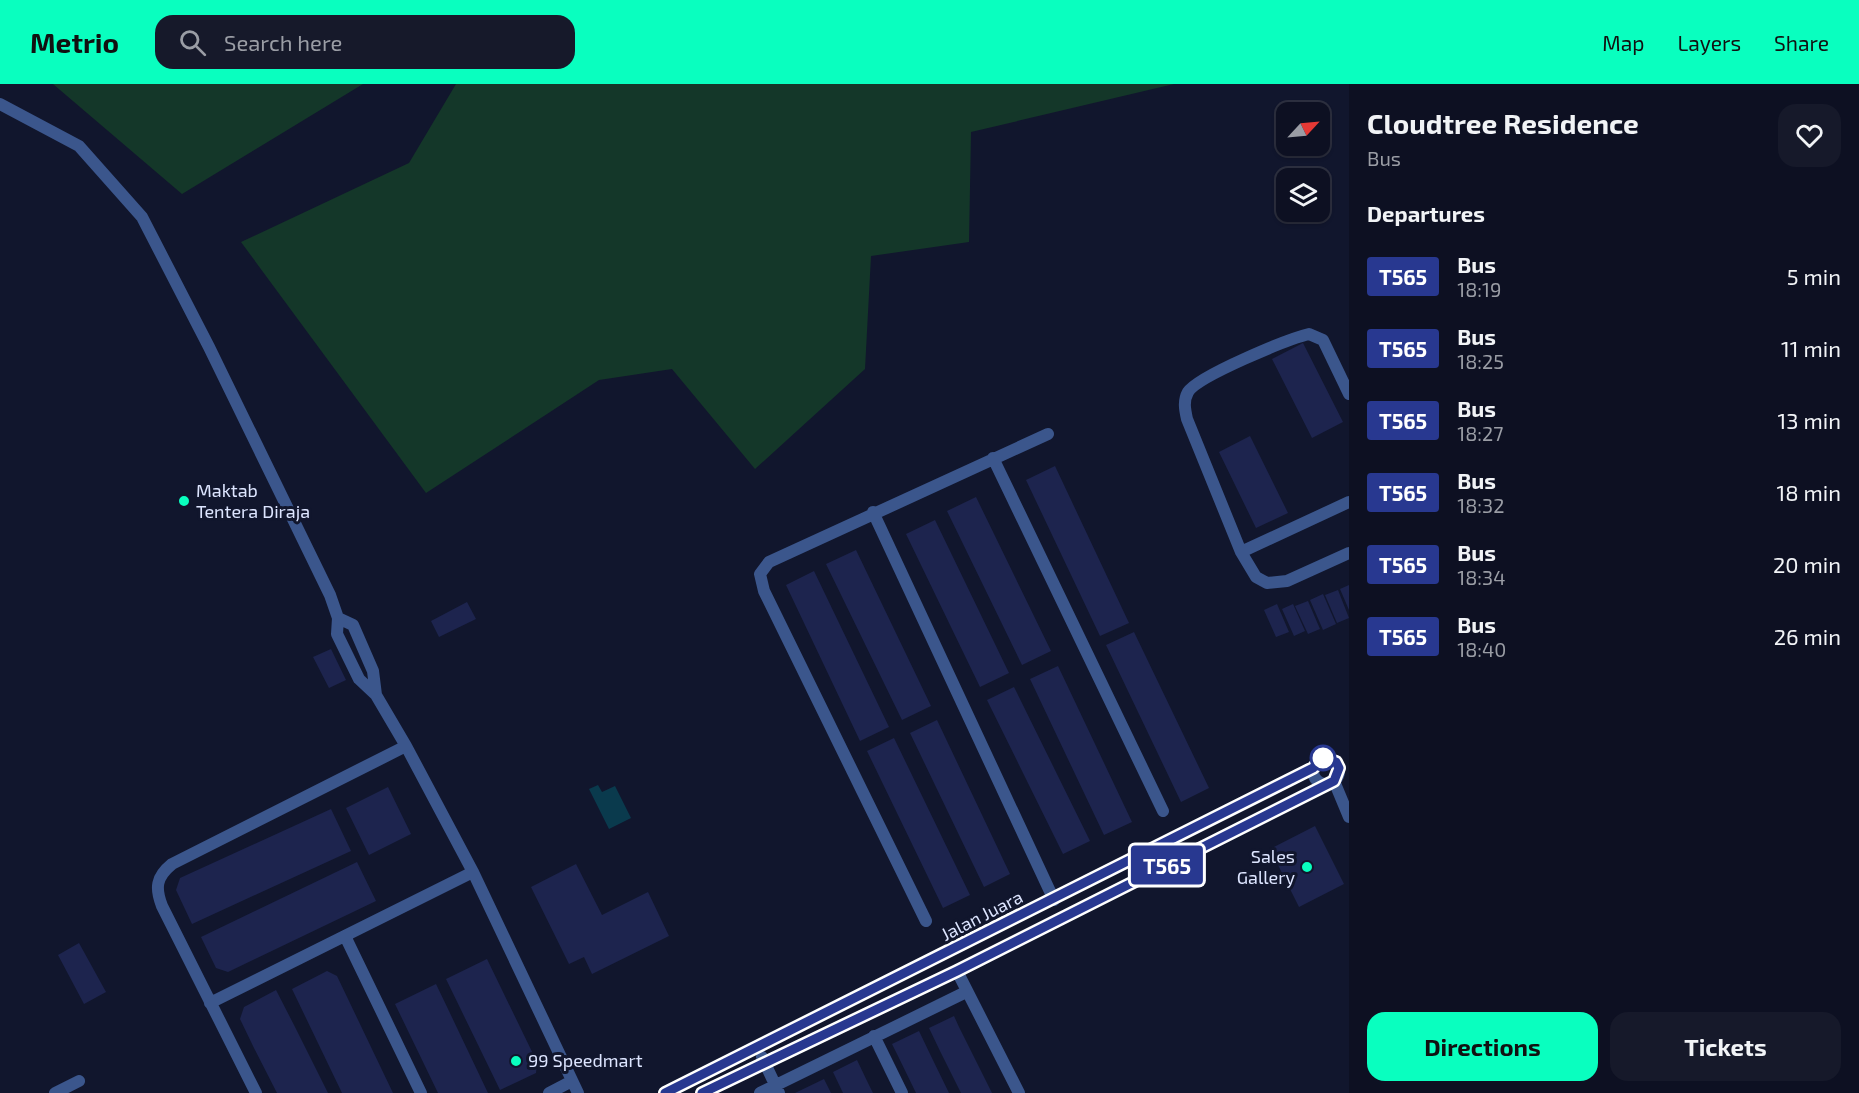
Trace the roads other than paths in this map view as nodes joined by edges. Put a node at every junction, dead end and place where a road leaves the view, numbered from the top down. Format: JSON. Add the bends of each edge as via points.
{"nodes":[{"id":1,"x":0,"y":104,"type":"edge"},
{"id":2,"x":1349,"y":394,"type":"edge"},
{"id":3,"x":1048,"y":434,"type":"dead end"},
{"id":4,"x":993,"y":459,"type":"junction"},
{"id":5,"x":1349,"y":502,"type":"edge"},
{"id":6,"x":873,"y":512,"type":"junction"},
{"id":7,"x":1241,"y":552,"type":"junction"},
{"id":8,"x":1349,"y":553,"type":"edge"},
{"id":9,"x":339,"y":618,"type":"junction"},
{"id":10,"x":376,"y":695,"type":"junction"},
{"id":11,"x":406,"y":746,"type":"junction"},
{"id":12,"x":1313,"y":768,"type":"junction"},
{"id":13,"x":1334,"y":781,"type":"junction"},
{"id":14,"x":1162,"y":811,"type":"dead end"},
{"id":15,"x":1349,"y":817,"type":"edge"},
{"id":16,"x":473,"y":872,"type":"junction"},
{"id":17,"x":1054,"y":900,"type":"junction"},
{"id":18,"x":926,"y":921,"type":"dead end"},
{"id":19,"x":345,"y":936,"type":"junction"},
{"id":20,"x":957,"y":971,"type":"junction"},
{"id":21,"x":966,"y":992,"type":"junction"},
{"id":22,"x":210,"y":1003,"type":"junction"},
{"id":23,"x":874,"y":1036,"type":"junction"},
{"id":24,"x":758,"y":1048,"type":"junction"},
{"id":25,"x":765,"y":1063,"type":"junction"},
{"id":26,"x":79,"y":1081,"type":"dead end"},
{"id":27,"x":572,"y":1081,"type":"junction"},
{"id":28,"x":777,"y":1089,"type":"edge"},
{"id":29,"x":55,"y":1093,"type":"edge"},
{"id":30,"x":256,"y":1093,"type":"edge"},
{"id":31,"x":421,"y":1093,"type":"edge"},
{"id":32,"x":549,"y":1093,"type":"edge"},
{"id":33,"x":578,"y":1093,"type":"edge"},
{"id":34,"x":665,"y":1093,"type":"edge"},
{"id":35,"x":702,"y":1093,"type":"edge"},
{"id":36,"x":760,"y":1093,"type":"edge"},
{"id":37,"x":902,"y":1093,"type":"edge"},
{"id":38,"x":1019,"y":1093,"type":"edge"}],
"edges":[{"from":1,"to":9,"type":"street","via":[[79,146],[142,217],[225,379]]},
{"from":2,"to":7,"type":"street","via":[[1323,340],[1309,334],[1207,377],[1187,393],[1187,419]]},
{"from":3,"to":4,"type":"street"},
{"from":4,"to":6,"type":"street"},
{"from":4,"to":14,"type":"street"},
{"from":5,"to":7,"type":"street"},
{"from":6,"to":17,"type":"street"},
{"from":6,"to":18,"type":"street","via":[[769,562],[760,574],[764,591]]},
{"from":7,"to":8,"type":"street","via":[[1256,577],[1267,583],[1287,581]]},
{"from":9,"to":10,"type":"street","via":[[352,626],[373,671]]},
{"from":9,"to":10,"type":"street","via":[[337,634],[359,679]]},
{"from":10,"to":11,"type":"street"},
{"from":11,"to":16,"type":"street"},
{"from":11,"to":22,"type":"street","via":[[164,870],[157,881],[159,899]]},
{"from":12,"to":13,"type":"street","via":[[1316,780],[1328,784]]},
{"from":12,"to":13,"type":"street","via":[[1323,758],[1336,762],[1339,768]]},
{"from":12,"to":17,"type":"street","name":"Jalan Juara"},
{"from":13,"to":15,"type":"street"},
{"from":13,"to":20,"type":"street","name":"Jalan Juara"},
{"from":16,"to":19,"type":"street"},
{"from":16,"to":27,"type":"street"},
{"from":17,"to":24,"type":"street","name":"Jalan Juara"},
{"from":19,"to":22,"type":"street"},
{"from":19,"to":31,"type":"street"},
{"from":20,"to":21,"type":"street"},
{"from":20,"to":25,"type":"street","name":"Jalan Juara"},
{"from":21,"to":23,"type":"street"},
{"from":21,"to":38,"type":"street"},
{"from":22,"to":30,"type":"street"},
{"from":23,"to":28,"type":"street"},
{"from":23,"to":37,"type":"street"},
{"from":24,"to":25,"type":"street"},
{"from":24,"to":34,"type":"street","name":"Jalan Juara"},
{"from":25,"to":28,"type":"street"},
{"from":25,"to":35,"type":"street","name":"Jalan Juara"},
{"from":26,"to":29,"type":"street"},
{"from":27,"to":32,"type":"street"},
{"from":27,"to":33,"type":"street"},
{"from":28,"to":36,"type":"street"}]}
